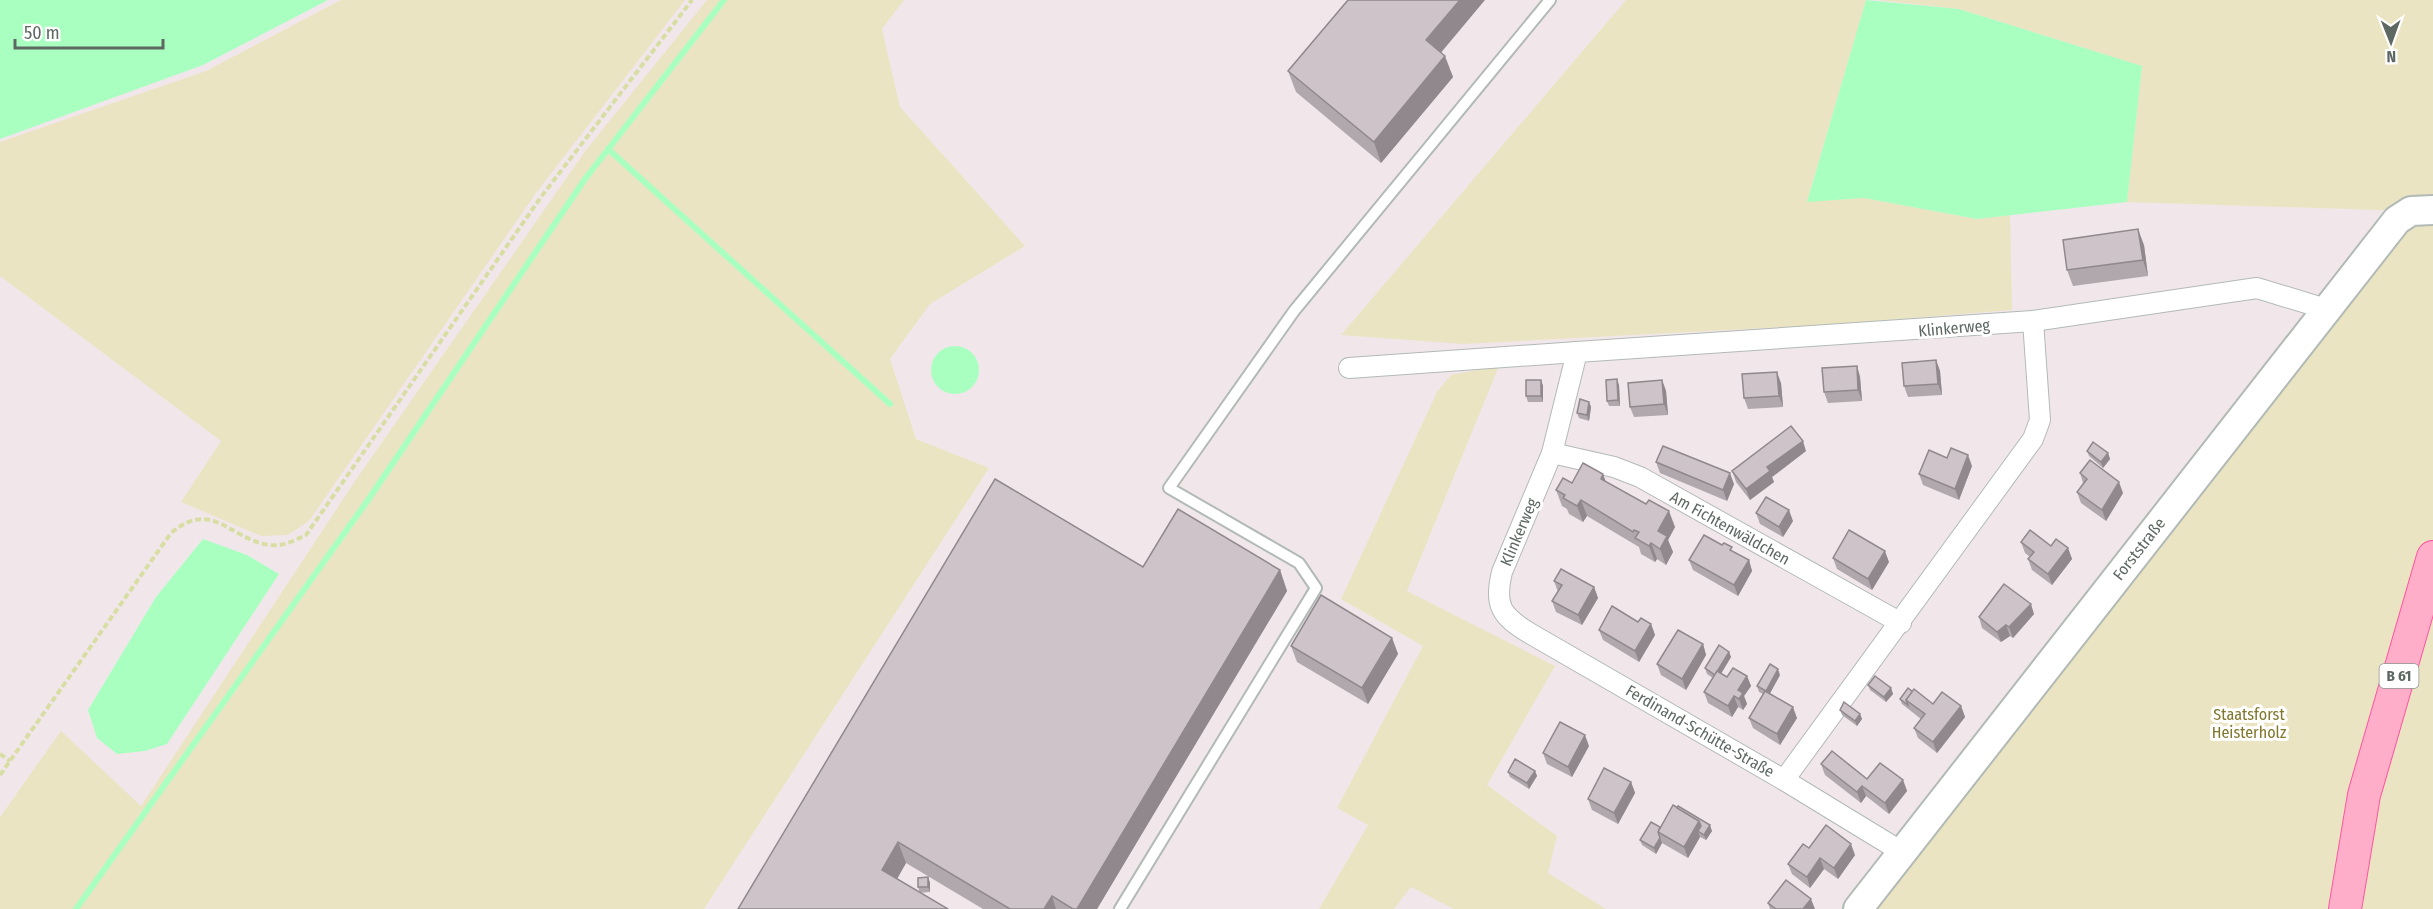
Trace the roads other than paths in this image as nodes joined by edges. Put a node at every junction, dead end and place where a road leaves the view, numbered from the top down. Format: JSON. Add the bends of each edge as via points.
{"nodes":[{"id":1,"x":1550,"y":0,"type":"edge"},
{"id":2,"x":2432,"y":207,"type":"edge"},
{"id":3,"x":2326,"y":309,"type":"junction"},
{"id":4,"x":2033,"y":321,"type":"junction"},
{"id":5,"x":1577,"y":352,"type":"junction"},
{"id":6,"x":1349,"y":368,"type":"dead end"},
{"id":7,"x":1552,"y":453,"type":"junction"},
{"id":8,"x":2433,"y":556,"type":"edge"},
{"id":9,"x":1500,"y":609,"type":"joint"},
{"id":10,"x":1901,"y":623,"type":"junction"},
{"id":11,"x":1784,"y":780,"type":"junction"},
{"id":12,"x":1902,"y":852,"type":"junction"},
{"id":13,"x":1120,"y":909,"type":"edge"},
{"id":14,"x":1858,"y":909,"type":"edge"},
{"id":15,"x":2344,"y":909,"type":"edge"}],
"edges":[{"from":1,"to":13,"type":"lane","via":[[1294,311],[1169,488],[1299,563],[1316,588]]},
{"from":2,"to":3,"type":"street","name":"Forststraße","via":[[2412,211],[2397,220]]},
{"from":3,"to":4,"type":"street","name":"Klinkerweg","via":[[2258,288]]},
{"from":3,"to":12,"type":"street","name":"Forststraße"},
{"from":4,"to":5,"type":"street","name":"Klinkerweg"},
{"from":4,"to":10,"type":"street","via":[[2038,429]]},
{"from":5,"to":6,"type":"street","name":"Klinkerweg"},
{"from":5,"to":7,"type":"street","name":"Klinkerweg"},
{"from":7,"to":9,"type":"street","name":"Klinkerweg","via":[[1502,572],[1497,591]]},
{"from":7,"to":10,"type":"street","name":"Am Fichtenwäldchen","via":[[1640,477]]},
{"from":8,"to":15,"type":"main road","number":"B 61","via":[[2364,795]]},
{"from":9,"to":11,"type":"street","name":"Ferdinand-Schütte-Straße","via":[[1522,629]]},
{"from":10,"to":11,"type":"street"},
{"from":11,"to":12,"type":"street","name":"Ferdinand-Schütte-Straße"},
{"from":12,"to":14,"type":"street","name":"Forststraße"}]}
